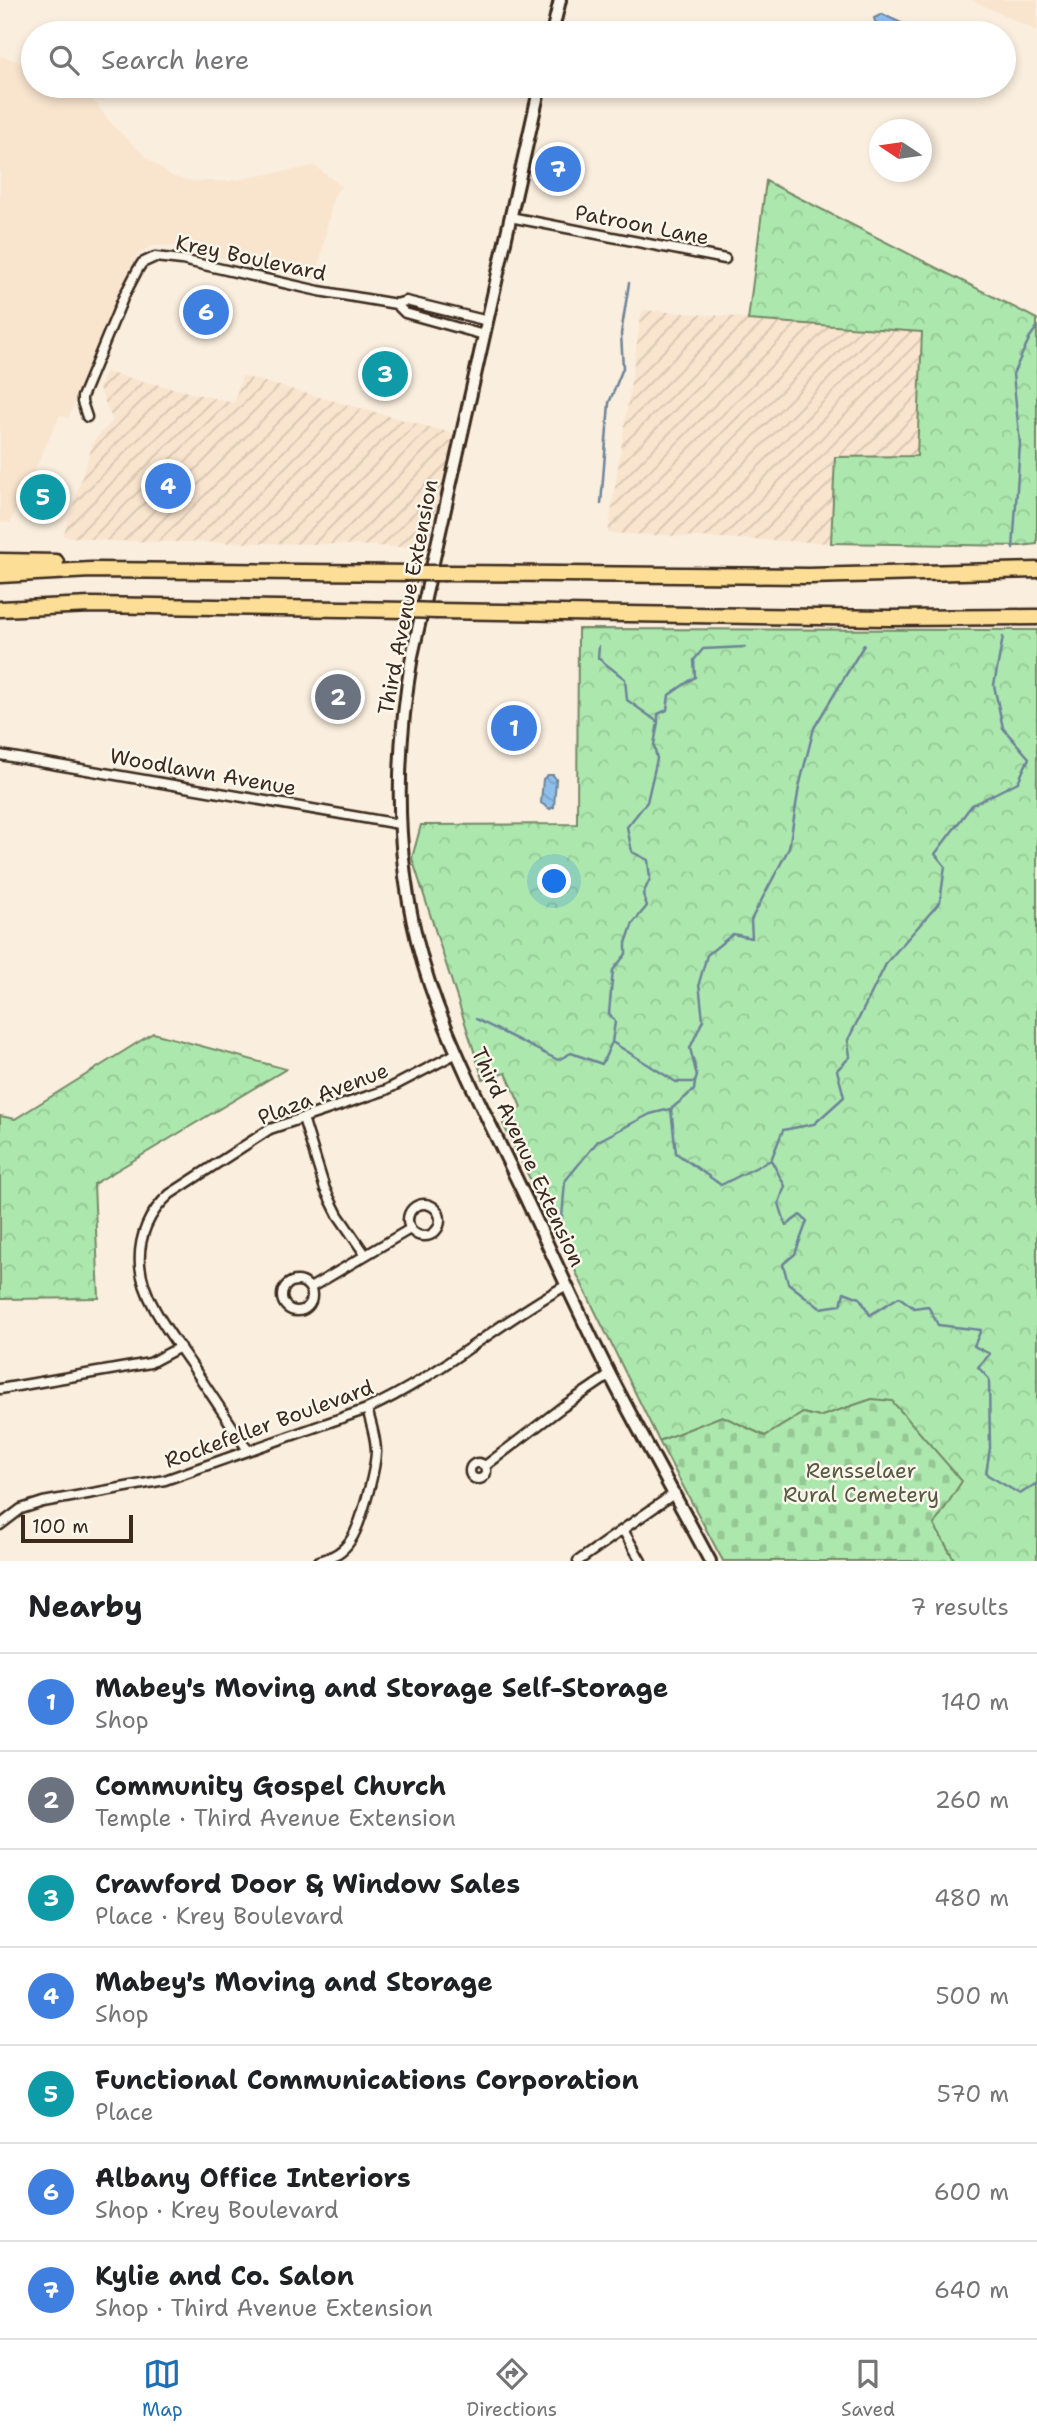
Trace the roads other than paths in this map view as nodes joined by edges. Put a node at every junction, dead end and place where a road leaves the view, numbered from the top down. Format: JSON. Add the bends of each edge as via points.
{"nodes":[{"id":1,"x":560,"y":0,"type":"edge"},
{"id":2,"x":555,"y":21,"type":"edge"},
{"id":3,"x":537,"y":98,"type":"edge"},
{"id":4,"x":510,"y":217,"type":"junction"},
{"id":5,"x":725,"y":259,"type":"dead end"},
{"id":6,"x":396,"y":304,"type":"junction"},
{"id":7,"x":488,"y":321,"type":"junction"},
{"id":8,"x":484,"y":335,"type":"junction"},
{"id":9,"x":87,"y":417,"type":"dead end"},
{"id":10,"x":0,"y":561,"type":"edge"},
{"id":11,"x":172,"y":570,"type":"junction"},
{"id":12,"x":1037,"y":570,"type":"edge"},
{"id":13,"x":0,"y":575,"type":"edge"},
{"id":14,"x":0,"y":609,"type":"edge"},
{"id":15,"x":1037,"y":617,"type":"edge"},
{"id":16,"x":0,"y":755,"type":"edge"},
{"id":17,"x":399,"y":824,"type":"junction"},
{"id":18,"x":457,"y":1053,"type":"junction"},
{"id":19,"x":303,"y":1118,"type":"junction"},
{"id":20,"x":410,"y":1228,"type":"junction"},
{"id":21,"x":365,"y":1254,"type":"junction"},
{"id":22,"x":567,"y":1285,"type":"junction"},
{"id":23,"x":310,"y":1288,"type":"dead end"},
{"id":24,"x":180,"y":1347,"type":"junction"},
{"id":25,"x":610,"y":1375,"type":"junction"},
{"id":26,"x":0,"y":1389,"type":"edge"},
{"id":27,"x":367,"y":1409,"type":"junction"},
{"id":28,"x":247,"y":1449,"type":"junction"},
{"id":29,"x":485,"y":1466,"type":"dead end"},
{"id":30,"x":674,"y":1493,"type":"junction"},
{"id":31,"x":0,"y":1525,"type":"edge"},
{"id":32,"x":623,"y":1530,"type":"junction"},
{"id":33,"x":319,"y":1561,"type":"edge"},
{"id":34,"x":578,"y":1561,"type":"edge"},
{"id":35,"x":641,"y":1561,"type":"edge"},
{"id":36,"x":710,"y":1561,"type":"edge"}],
"edges":[{"from":1,"to":2,"type":"street"},
{"from":3,"to":4,"type":"street","name":"Third Avenue Extension"},
{"from":4,"to":5,"type":"street","name":"Patroon Lane"},
{"from":4,"to":7,"type":"street","name":"Third Avenue Extension"},
{"from":6,"to":7,"type":"street","name":"Krey Boulevard","via":[[406,301]]},
{"from":6,"to":8,"type":"street","name":"Krey Boulevard","via":[[405,313]]},
{"from":6,"to":9,"type":"street","name":"Krey Boulevard","via":[[162,257],[148,260],[124,296],[82,397]]},
{"from":7,"to":8,"type":"street","name":"Third Avenue Extension"},
{"from":8,"to":17,"type":"street","name":"Third Avenue Extension","via":[[402,709]]},
{"from":10,"to":11,"type":"highway","via":[[116,563]]},
{"from":11,"to":12,"type":"highway","bridge":true,"via":[[823,576]]},
{"from":11,"to":13,"type":"highway"},
{"from":14,"to":15,"type":"highway","bridge":true,"via":[[91,606]]},
{"from":16,"to":17,"type":"street","name":"Woodlawn Avenue"},
{"from":17,"to":18,"type":"street","name":"Third Avenue Extension","via":[[407,889],[425,968]]},
{"from":18,"to":19,"type":"street","name":"Plaza Avenue","via":[[386,1090]]},
{"from":18,"to":22,"type":"street","name":"Third Avenue Extension"},
{"from":19,"to":21,"type":"street","via":[[325,1189]]},
{"from":19,"to":24,"type":"street","name":"Plaza Avenue","via":[[270,1129],[201,1173],[159,1203],[146,1223],[140,1246],[143,1279]]},
{"from":20,"to":20,"type":"street","via":[[410,1213],[417,1205],[437,1210],[440,1220],[433,1233],[423,1236]]},
{"from":20,"to":21,"type":"street"},
{"from":21,"to":23,"type":"street"},
{"from":22,"to":25,"type":"street","name":"Third Avenue Extension"},
{"from":22,"to":27,"type":"street","name":"Rockefeller Boulevard","via":[[394,1397]]},
{"from":24,"to":26,"type":"street","via":[[150,1363]]},
{"from":24,"to":28,"type":"street","name":"Plaza Avenue"},
{"from":25,"to":29,"type":"street"},
{"from":25,"to":30,"type":"street","name":"Third Avenue Extension"},
{"from":27,"to":28,"type":"street","name":"Rockefeller Boulevard"},
{"from":27,"to":33,"type":"street","via":[[376,1451],[355,1532],[345,1547]]},
{"from":28,"to":31,"type":"street","name":"Rockefeller Boulevard","via":[[165,1480],[21,1509]]},
{"from":30,"to":32,"type":"street"},
{"from":30,"to":36,"type":"street","name":"Third Avenue Extension"},
{"from":32,"to":34,"type":"street"},
{"from":32,"to":35,"type":"street"}]}
